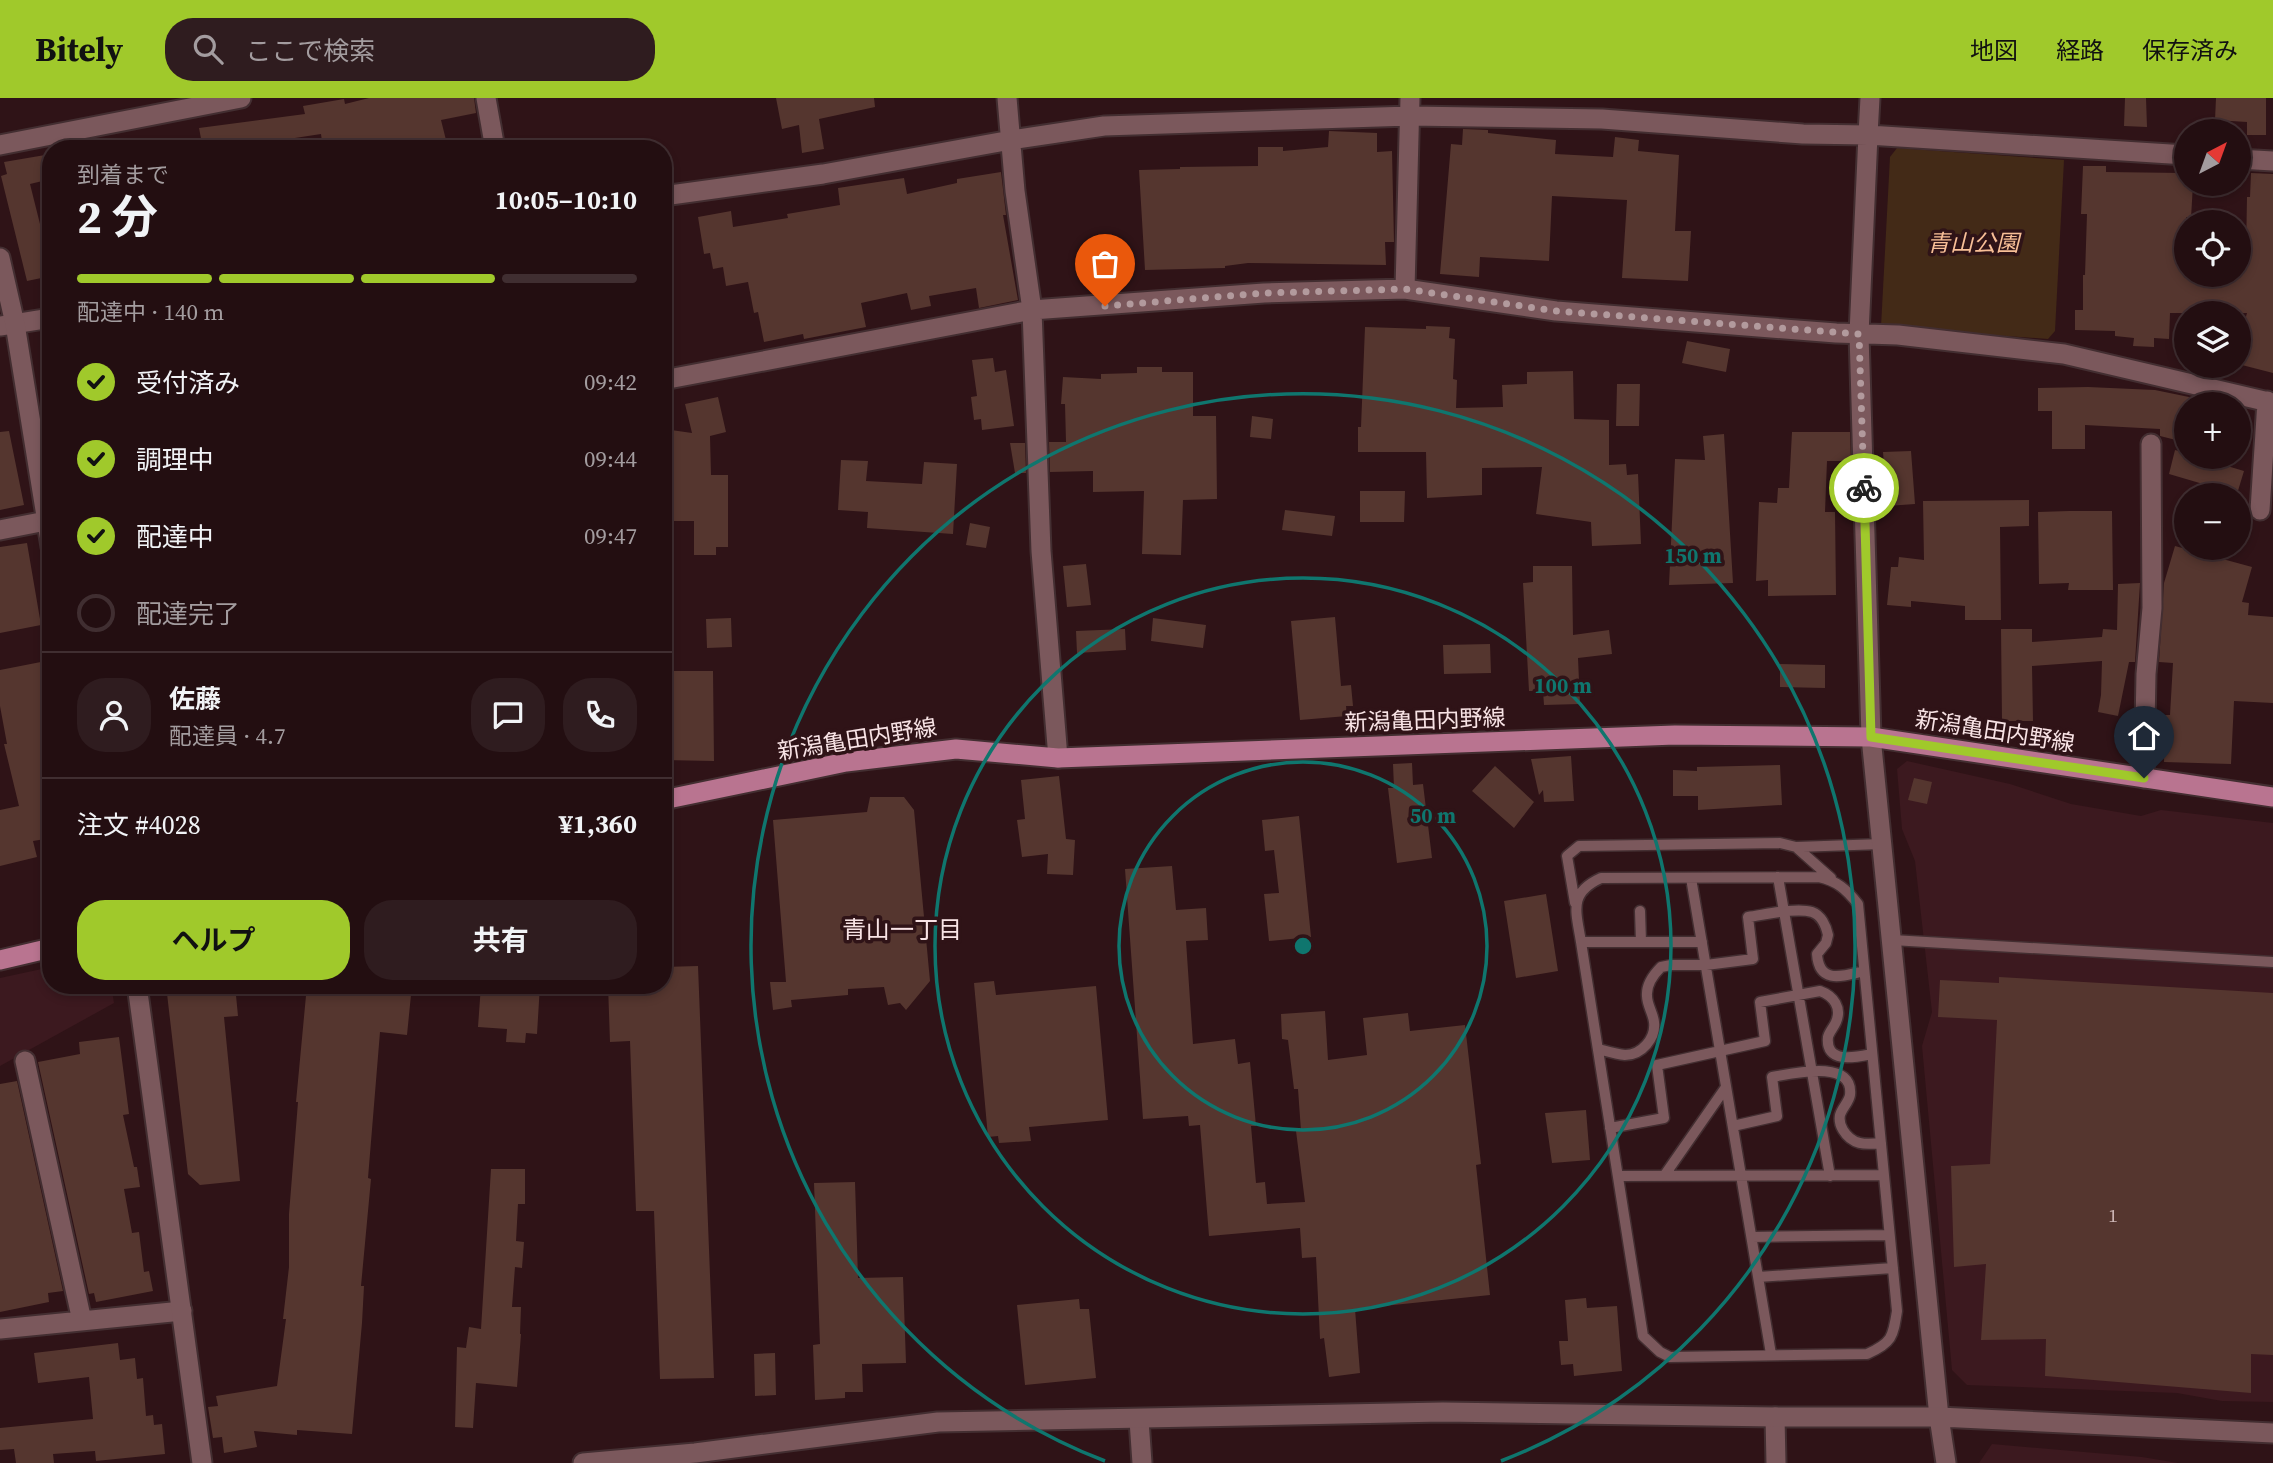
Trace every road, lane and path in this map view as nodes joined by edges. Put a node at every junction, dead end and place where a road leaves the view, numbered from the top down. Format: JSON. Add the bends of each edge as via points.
{"nodes":[{"id":1,"x":241,"y":98,"type":"edge"},
{"id":2,"x":486,"y":98,"type":"edge"},
{"id":3,"x":1007,"y":98,"type":"edge"},
{"id":4,"x":1870,"y":98,"type":"edge"},
{"id":5,"x":1410,"y":107,"type":"edge"},
{"id":6,"x":1868,"y":135,"type":"junction"},
{"id":7,"x":493,"y":140,"type":"edge"},
{"id":8,"x":1011,"y":140,"type":"junction"},
{"id":9,"x":0,"y":145,"type":"edge"},
{"id":10,"x":2174,"y":154,"type":"edge"},
{"id":11,"x":2251,"y":160,"type":"edge"},
{"id":12,"x":2273,"y":161,"type":"edge"},
{"id":13,"x":672,"y":195,"type":"edge"},
{"id":14,"x":0,"y":258,"type":"edge"},
{"id":15,"x":1405,"y":289,"type":"junction"},
{"id":16,"x":1032,"y":310,"type":"junction"},
{"id":17,"x":42,"y":319,"type":"edge"},
{"id":18,"x":8,"y":325,"type":"edge"},
{"id":19,"x":1859,"y":334,"type":"junction"},
{"id":20,"x":672,"y":378,"type":"edge"},
{"id":21,"x":2270,"y":402,"type":"edge"},
{"id":22,"x":2151,"y":444,"type":"dead end"},
{"id":23,"x":42,"y":491,"type":"edge"},
{"id":24,"x":2260,"y":510,"type":"dead end"},
{"id":25,"x":42,"y":521,"type":"edge"},
{"id":26,"x":0,"y":530,"type":"edge"},
{"id":27,"x":1871,"y":737,"type":"junction"},
{"id":28,"x":1058,"y":758,"type":"junction"},
{"id":29,"x":2144,"y":778,"type":"junction"},
{"id":30,"x":2273,"y":797,"type":"edge"},
{"id":31,"x":672,"y":798,"type":"edge"},
{"id":32,"x":1882,"y":844,"type":"junction"},
{"id":33,"x":1796,"y":847,"type":"junction"},
{"id":34,"x":1778,"y":877,"type":"junction"},
{"id":35,"x":1691,"y":878,"type":"junction"},
{"id":36,"x":1834,"y":881,"type":"junction"},
{"id":37,"x":1576,"y":909,"type":"junction"},
{"id":38,"x":1640,"y":911,"type":"dead end"},
{"id":39,"x":1784,"y":912,"type":"junction"},
{"id":40,"x":1892,"y":940,"type":"junction"},
{"id":41,"x":1581,"y":942,"type":"junction"},
{"id":42,"x":1641,"y":942,"type":"junction"},
{"id":43,"x":1702,"y":942,"type":"junction"},
{"id":44,"x":42,"y":950,"type":"edge"},
{"id":45,"x":0,"y":960,"type":"edge"},
{"id":46,"x":2273,"y":962,"type":"edge"},
{"id":47,"x":1706,"y":965,"type":"junction"},
{"id":48,"x":1864,"y":971,"type":"junction"},
{"id":49,"x":138,"y":994,"type":"edge"},
{"id":50,"x":1798,"y":994,"type":"junction"},
{"id":51,"x":1598,"y":1049,"type":"junction"},
{"id":52,"x":1720,"y":1051,"type":"junction"},
{"id":53,"x":1872,"y":1054,"type":"junction"},
{"id":54,"x":25,"y":1061,"type":"dead end"},
{"id":55,"x":1812,"y":1070,"type":"junction"},
{"id":56,"x":1726,"y":1087,"type":"junction"},
{"id":57,"x":1733,"y":1126,"type":"junction"},
{"id":58,"x":1610,"y":1128,"type":"junction"},
{"id":59,"x":1881,"y":1143,"type":"junction"},
{"id":60,"x":1884,"y":1175,"type":"junction"},
{"id":61,"x":1618,"y":1176,"type":"junction"},
{"id":62,"x":1664,"y":1176,"type":"junction"},
{"id":63,"x":1830,"y":1176,"type":"junction"},
{"id":64,"x":1741,"y":1177,"type":"junction"},
{"id":65,"x":1889,"y":1235,"type":"junction"},
{"id":66,"x":1752,"y":1237,"type":"junction"},
{"id":67,"x":1892,"y":1268,"type":"junction"},
{"id":68,"x":1758,"y":1277,"type":"junction"},
{"id":69,"x":182,"y":1311,"type":"junction"},
{"id":70,"x":82,"y":1321,"type":"junction"},
{"id":71,"x":0,"y":1329,"type":"edge"},
{"id":72,"x":1772,"y":1354,"type":"junction"},
{"id":73,"x":1939,"y":1417,"type":"junction"},
{"id":74,"x":1775,"y":1418,"type":"junction"},
{"id":75,"x":1139,"y":1420,"type":"junction"},
{"id":76,"x":2273,"y":1433,"type":"edge"},
{"id":77,"x":696,"y":1458,"type":"edge"},
{"id":78,"x":202,"y":1463,"type":"edge"},
{"id":79,"x":583,"y":1463,"type":"edge"},
{"id":80,"x":1142,"y":1463,"type":"edge"},
{"id":81,"x":1776,"y":1463,"type":"edge"},
{"id":82,"x":1946,"y":1463,"type":"edge"}],
"edges":[{"from":1,"to":9,"type":"street"},
{"from":2,"to":7,"type":"street"},
{"from":3,"to":8,"type":"street"},
{"from":4,"to":6,"type":"street"},
{"from":5,"to":6,"type":"street"},
{"from":5,"to":8,"type":"street","via":[[1104,126]]},
{"from":5,"to":15,"type":"street"},
{"from":6,"to":10,"type":"street"},
{"from":6,"to":19,"type":"street"},
{"from":8,"to":13,"type":"street","via":[[823,174]]},
{"from":8,"to":16,"type":"street"},
{"from":11,"to":12,"type":"street"},
{"from":14,"to":18,"type":"street"},
{"from":15,"to":16,"type":"street","via":[[1264,293]]},
{"from":15,"to":19,"type":"street","via":[[1556,311]]},
{"from":16,"to":20,"type":"street"},
{"from":16,"to":28,"type":"street","via":[[1041,551]]},
{"from":17,"to":18,"type":"street"},
{"from":18,"to":23,"type":"street"},
{"from":19,"to":21,"type":"street","via":[[2064,354]]},
{"from":19,"to":27,"type":"street"},
{"from":21,"to":24,"type":"street"},
{"from":22,"to":29,"type":"street","via":[[2152,608]]},
{"from":25,"to":26,"type":"street"},
{"from":27,"to":28,"type":"main road","name":"新潟亀田内野線","via":[[1675,735]]},
{"from":27,"to":29,"type":"main road","name":"新潟亀田内野線"},
{"from":27,"to":32,"type":"street"},
{"from":28,"to":31,"type":"main road","name":"新潟亀田内野線","via":[[956,749],[846,762]]},
{"from":29,"to":30,"type":"main road","name":"新潟亀田内野線"},
{"from":32,"to":33,"type":"lane"},
{"from":32,"to":40,"type":"street"},
{"from":33,"to":36,"type":"lane"},
{"from":33,"to":37,"type":"lane","via":[[1780,843],[1579,846],[1567,856]]},
{"from":34,"to":35,"type":"lane"},
{"from":34,"to":36,"type":"lane"},
{"from":34,"to":39,"type":"lane"},
{"from":35,"to":37,"type":"lane","via":[[1601,878],[1587,884],[1577,896]]},
{"from":35,"to":43,"type":"lane"},
{"from":36,"to":48,"type":"lane","via":[[1858,904]]},
{"from":37,"to":41,"type":"lane"},
{"from":38,"to":42,"type":"lane"},
{"from":39,"to":47,"type":"lane","via":[[1748,917],[1753,959]]},
{"from":39,"to":48,"type":"lane","via":[[1812,912],[1821,918],[1828,935],[1817,954],[1821,970],[1836,977]]},
{"from":39,"to":50,"type":"lane"},
{"from":40,"to":46,"type":"lane"},
{"from":40,"to":73,"type":"street"},
{"from":41,"to":42,"type":"lane"},
{"from":41,"to":51,"type":"lane"},
{"from":42,"to":43,"type":"lane"},
{"from":43,"to":47,"type":"lane"},
{"from":44,"to":45,"type":"main road"},
{"from":47,"to":51,"type":"lane","via":[[1671,965],[1654,974],[1647,996],[1654,1034],[1647,1045],[1625,1055]]},
{"from":47,"to":52,"type":"lane"},
{"from":48,"to":53,"type":"lane"},
{"from":49,"to":69,"type":"street"},
{"from":50,"to":52,"type":"lane","via":[[1759,1002],[1765,1041]]},
{"from":50,"to":53,"type":"lane","via":[[1821,991],[1837,1005],[1839,1013],[1828,1038],[1838,1056],[1847,1059]]},
{"from":50,"to":55,"type":"lane"},
{"from":51,"to":58,"type":"lane"},
{"from":52,"to":56,"type":"lane"},
{"from":52,"to":58,"type":"lane","via":[[1657,1065],[1664,1118]]},
{"from":53,"to":59,"type":"lane"},
{"from":54,"to":70,"type":"street"},
{"from":55,"to":57,"type":"lane","via":[[1772,1077],[1777,1116]]},
{"from":55,"to":59,"type":"lane","via":[[1837,1073],[1845,1079],[1850,1095],[1839,1116],[1846,1135],[1855,1143]]},
{"from":55,"to":63,"type":"lane"},
{"from":56,"to":57,"type":"lane"},
{"from":56,"to":62,"type":"lane"},
{"from":57,"to":64,"type":"lane"},
{"from":58,"to":61,"type":"lane"},
{"from":59,"to":60,"type":"lane"},
{"from":60,"to":63,"type":"lane"},
{"from":60,"to":65,"type":"lane"},
{"from":61,"to":62,"type":"lane"},
{"from":61,"to":72,"type":"lane","via":[[1643,1336],[1670,1357]]},
{"from":62,"to":64,"type":"lane"},
{"from":63,"to":64,"type":"lane"},
{"from":64,"to":66,"type":"lane"},
{"from":65,"to":66,"type":"lane"},
{"from":65,"to":67,"type":"lane"},
{"from":66,"to":68,"type":"lane"},
{"from":67,"to":68,"type":"lane"},
{"from":67,"to":72,"type":"lane","via":[[1897,1311],[1893,1336],[1883,1347],[1867,1354]]},
{"from":68,"to":72,"type":"lane"},
{"from":69,"to":70,"type":"street"},
{"from":69,"to":78,"type":"street"},
{"from":70,"to":71,"type":"street"},
{"from":73,"to":74,"type":"street"},
{"from":73,"to":76,"type":"street"},
{"from":73,"to":82,"type":"street"},
{"from":74,"to":75,"type":"street","via":[[1444,1412]]},
{"from":74,"to":81,"type":"street"},
{"from":75,"to":77,"type":"street","via":[[938,1422]]},
{"from":75,"to":80,"type":"street"},
{"from":77,"to":79,"type":"street"}]}
